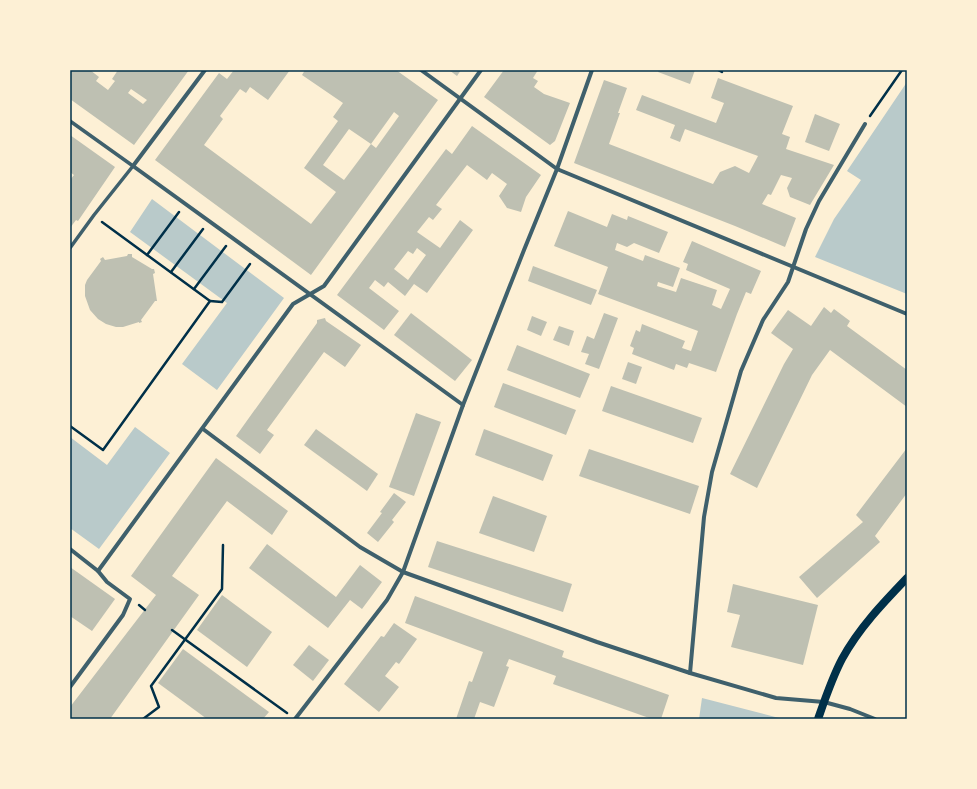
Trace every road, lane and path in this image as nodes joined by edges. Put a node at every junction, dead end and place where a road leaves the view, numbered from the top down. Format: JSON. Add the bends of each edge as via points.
{"nodes":[{"id":1,"x":205,"y":70,"type":"edge"},
{"id":2,"x":421,"y":70,"type":"edge"},
{"id":3,"x":481,"y":70,"type":"edge"},
{"id":4,"x":592,"y":70,"type":"edge"},
{"id":5,"x":718,"y":70,"type":"edge"},
{"id":6,"x":902,"y":70,"type":"edge"},
{"id":7,"x":722,"y":72,"type":"dead end"},
{"id":8,"x":460,"y":98,"type":"junction"},
{"id":9,"x":70,"y":121,"type":"edge"},
{"id":10,"x":865,"y":124,"type":"joint"},
{"id":11,"x":133,"y":166,"type":"junction"},
{"id":12,"x":557,"y":169,"type":"junction"},
{"id":13,"x":185,"y":204,"type":"junction"},
{"id":14,"x":94,"y":215,"type":"junction"},
{"id":15,"x":209,"y":221,"type":"junction"},
{"id":16,"x":232,"y":238,"type":"junction"},
{"id":17,"x":70,"y":248,"type":"edge"},
{"id":18,"x":147,"y":255,"type":"junction"},
{"id":19,"x":256,"y":255,"type":"junction"},
{"id":20,"x":793,"y":267,"type":"junction"},
{"id":21,"x":171,"y":272,"type":"junction"},
{"id":22,"x":194,"y":289,"type":"junction"},
{"id":23,"x":310,"y":295,"type":"junction"},
{"id":24,"x":210,"y":301,"type":"junction"},
{"id":25,"x":907,"y":314,"type":"edge"},
{"id":26,"x":463,"y":405,"type":"junction"},
{"id":27,"x":70,"y":426,"type":"edge"},
{"id":28,"x":203,"y":429,"type":"junction"},
{"id":29,"x":223,"y":545,"type":"dead end"},
{"id":30,"x":70,"y":549,"type":"edge"},
{"id":31,"x":98,"y":571,"type":"junction"},
{"id":32,"x":403,"y":572,"type":"junction"},
{"id":33,"x":907,"y":578,"type":"edge"},
{"id":34,"x":172,"y":630,"type":"dead end"},
{"id":35,"x":186,"y":640,"type":"junction"},
{"id":36,"x":690,"y":673,"type":"junction"},
{"id":37,"x":70,"y":687,"type":"edge"},
{"id":38,"x":824,"y":702,"type":"junction"},
{"id":39,"x":143,"y":719,"type":"edge"},
{"id":40,"x":295,"y":719,"type":"edge"},
{"id":41,"x":818,"y":719,"type":"edge"},
{"id":42,"x":875,"y":719,"type":"edge"}],
"edges":[{"from":1,"to":11,"type":"street"},
{"from":2,"to":8,"type":"street"},
{"from":3,"to":8,"type":"street"},
{"from":4,"to":12,"type":"street"},
{"from":5,"to":7,"type":"path"},
{"from":6,"to":10,"type":"path"},
{"from":8,"to":12,"type":"street"},
{"from":8,"to":23,"type":"street","via":[[324,286]]},
{"from":9,"to":11,"type":"street"},
{"from":10,"to":20,"type":"street","via":[[819,201]]},
{"from":11,"to":13,"type":"street"},
{"from":11,"to":14,"type":"street"},
{"from":12,"to":20,"type":"street"},
{"from":12,"to":26,"type":"street"},
{"from":13,"to":15,"type":"street"},
{"from":13,"to":18,"type":"path"},
{"from":14,"to":17,"type":"street"},
{"from":14,"to":18,"type":"path"},
{"from":15,"to":16,"type":"street"},
{"from":15,"to":21,"type":"path"},
{"from":16,"to":19,"type":"street"},
{"from":16,"to":22,"type":"path"},
{"from":18,"to":21,"type":"path"},
{"from":19,"to":23,"type":"street"},
{"from":19,"to":24,"type":"path","via":[[222,302]]},
{"from":20,"to":25,"type":"street"},
{"from":20,"to":36,"type":"street","via":[[788,282],[762,320],[740,371],[712,472],[704,517]]},
{"from":21,"to":22,"type":"path"},
{"from":22,"to":24,"type":"path"},
{"from":23,"to":26,"type":"street"},
{"from":23,"to":28,"type":"street","via":[[293,304]]},
{"from":24,"to":27,"type":"path","via":[[103,450]]},
{"from":26,"to":32,"type":"street"},
{"from":28,"to":31,"type":"street"},
{"from":28,"to":32,"type":"street","via":[[360,547]]},
{"from":29,"to":35,"type":"path","via":[[222,589]]},
{"from":30,"to":31,"type":"street"},
{"from":31,"to":37,"type":"street","via":[[107,582],[130,599],[122,615]]},
{"from":32,"to":36,"type":"street"},
{"from":32,"to":40,"type":"street","via":[[386,600]]},
{"from":33,"to":38,"type":"main road","via":[[861,630],[842,661]]},
{"from":34,"to":35,"type":"path"},
{"from":35,"to":39,"type":"path","via":[[151,686],[159,707]]},
{"from":35,"to":40,"type":"path"},
{"from":36,"to":38,"type":"street","via":[[776,698]]},
{"from":38,"to":41,"type":"main road"},
{"from":38,"to":42,"type":"street"}]}
